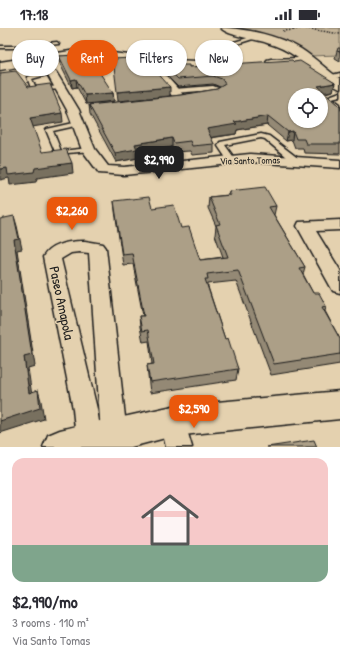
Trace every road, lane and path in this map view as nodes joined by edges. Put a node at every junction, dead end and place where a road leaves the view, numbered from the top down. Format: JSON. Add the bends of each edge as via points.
{"nodes":[{"id":1,"x":226,"y":28,"type":"edge"},
{"id":2,"x":302,"y":28,"type":"edge"},
{"id":3,"x":340,"y":34,"type":"edge"},
{"id":4,"x":254,"y":37,"type":"junction"},
{"id":5,"x":241,"y":40,"type":"edge"},
{"id":6,"x":0,"y":47,"type":"edge"},
{"id":7,"x":12,"y":47,"type":"edge"},
{"id":8,"x":126,"y":59,"type":"edge"},
{"id":9,"x":308,"y":61,"type":"junction"},
{"id":10,"x":256,"y":64,"type":"edge"},
{"id":11,"x":0,"y":66,"type":"edge"},
{"id":12,"x":340,"y":75,"type":"edge"},
{"id":13,"x":36,"y":76,"type":"edge"},
{"id":14,"x":53,"y":76,"type":"edge"},
{"id":15,"x":162,"y":76,"type":"edge"},
{"id":16,"x":327,"y":77,"type":"junction"},
{"id":17,"x":340,"y":85,"type":"edge"},
{"id":18,"x":60,"y":88,"type":"junction"},
{"id":19,"x":340,"y":94,"type":"edge"},
{"id":20,"x":210,"y":95,"type":"edge"},
{"id":21,"x":181,"y":96,"type":"junction"},
{"id":22,"x":153,"y":102,"type":"edge"},
{"id":23,"x":340,"y":107,"type":"edge"},
{"id":24,"x":88,"y":108,"type":"edge"},
{"id":25,"x":73,"y":110,"type":"junction"},
{"id":26,"x":78,"y":124,"type":"junction"},
{"id":27,"x":89,"y":150,"type":"junction"},
{"id":28,"x":231,"y":159,"type":"junction"},
{"id":29,"x":296,"y":161,"type":"junction"},
{"id":30,"x":340,"y":164,"type":"edge"},
{"id":31,"x":340,"y":225,"type":"edge"},
{"id":32,"x":340,"y":286,"type":"edge"},
{"id":33,"x":340,"y":405,"type":"edge"},
{"id":34,"x":176,"y":434,"type":"edge"},
{"id":35,"x":104,"y":440,"type":"edge"}],
"edges":[{"from":1,"to":4,"type":"street"},
{"from":2,"to":3,"type":"path"},
{"from":4,"to":5,"type":"lane"},
{"from":4,"to":9,"type":"street","via":[[296,51]]},
{"from":6,"to":7,"type":"lane"},
{"from":8,"to":11,"type":"street","via":[[76,54]]},
{"from":9,"to":10,"type":"street"},
{"from":9,"to":16,"type":"street"},
{"from":12,"to":16,"type":"lane"},
{"from":13,"to":18,"type":"lane","via":[[29,78],[34,90]]},
{"from":14,"to":18,"type":"street","name":"Via Santo Tomas"},
{"from":15,"to":21,"type":"street"},
{"from":16,"to":17,"type":"street"},
{"from":18,"to":25,"type":"street","name":"Via Santo Tomas"},
{"from":19,"to":23,"type":"lane","via":[[327,98]]},
{"from":20,"to":21,"type":"lane","via":[[220,92],[213,88]]},
{"from":21,"to":22,"type":"street"},
{"from":24,"to":25,"type":"street"},
{"from":25,"to":26,"type":"street","name":"Via Santo Tomas"},
{"from":26,"to":27,"type":"street","name":"Via Santo Tomas"},
{"from":26,"to":27,"type":"lane","via":[[49,130],[58,153]]},
{"from":27,"to":28,"type":"street","name":"Via Santo Tomas","via":[[104,170],[124,171]]},
{"from":28,"to":29,"type":"street","name":"Via Santo Tomas"},
{"from":28,"to":29,"type":"lane","via":[[221,146],[222,142],[261,136],[267,137]]},
{"from":29,"to":30,"type":"street","name":"Via Santo Tomas"},
{"from":31,"to":32,"type":"street","via":[[305,226]]},
{"from":33,"to":34,"type":"street"},
{"from":34,"to":35,"type":"street"},
{"from":35,"to":35,"type":"street","name":"Paseo Amapola","via":[[97,248],[86,246],[56,252],[52,257],[85,409]]}]}
